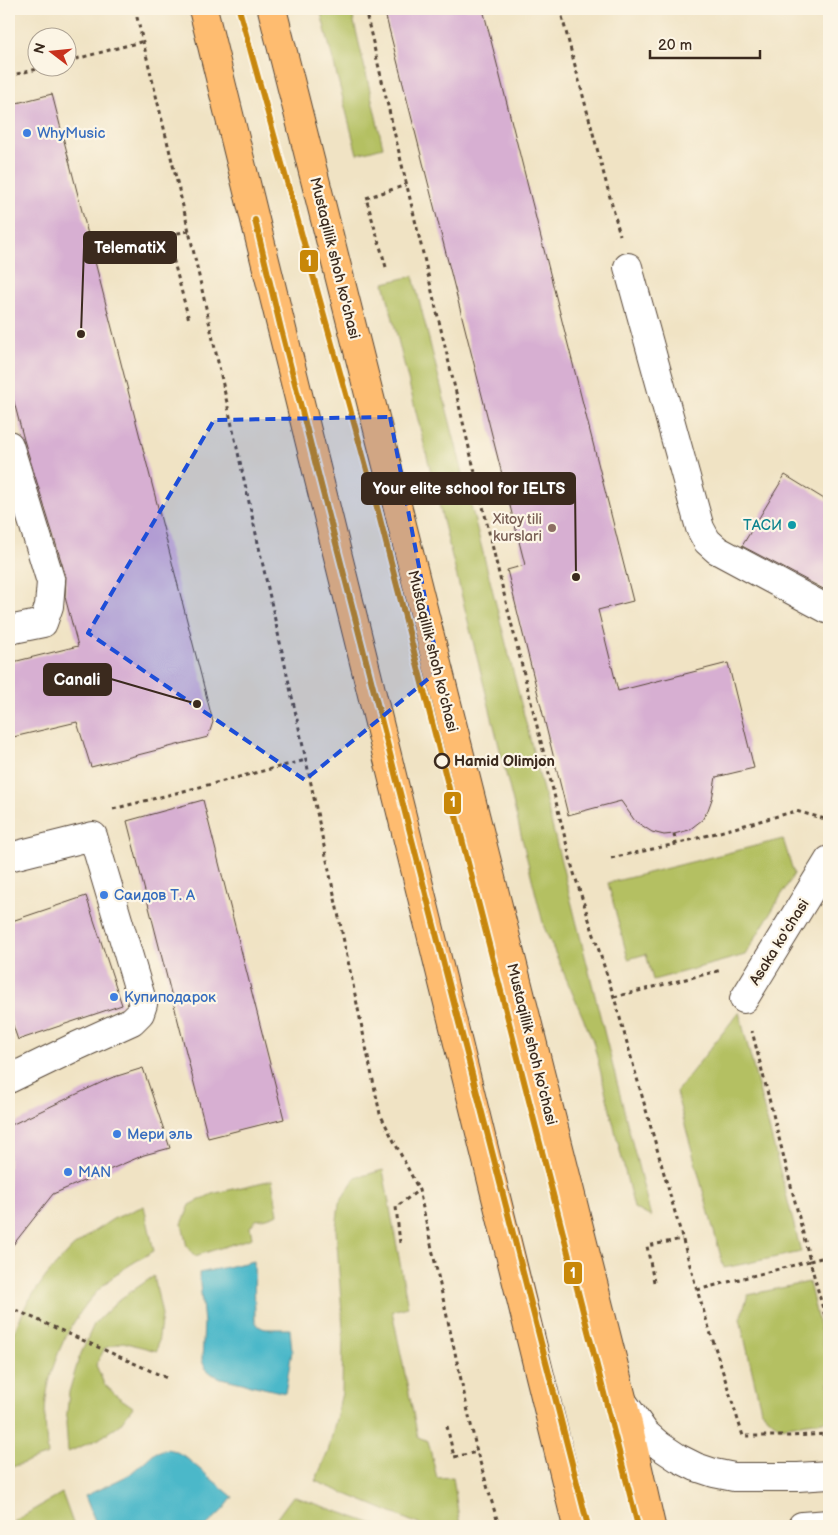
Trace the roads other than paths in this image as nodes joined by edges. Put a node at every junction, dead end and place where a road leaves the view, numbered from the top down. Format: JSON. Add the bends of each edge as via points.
{"nodes":[{"id":1,"x":203,"y":9,"type":"edge"},
{"id":2,"x":272,"y":9,"type":"edge"},
{"id":3,"x":628,"y":267,"type":"road end"},
{"id":4,"x":9,"y":445,"type":"edge"},
{"id":5,"x":829,"y":610,"type":"edge"},
{"id":6,"x":9,"y":630,"type":"edge"},
{"id":7,"x":9,"y":856,"type":"edge"},
{"id":8,"x":825,"y":879,"type":"edge"},
{"id":9,"x":744,"y":999,"type":"road end"},
{"id":10,"x":9,"y":1079,"type":"edge"},
{"id":11,"x":622,"y":1402,"type":"junction"},
{"id":12,"x":829,"y":1475,"type":"edge"},
{"id":13,"x":829,"y":1524,"type":"edge"},
{"id":14,"x":577,"y":1526,"type":"edge"},
{"id":15,"x":651,"y":1526,"type":"edge"},
{"id":16,"x":802,"y":1526,"type":"edge"}],
"edges":[{"from":1,"to":14,"type":"main road"},
{"from":2,"to":11,"type":"main road","name":"Mustaqillik shoh ko'chasi"},
{"from":3,"to":5,"type":"street","via":[[700,528],[707,541],[717,550]]},
{"from":4,"to":6,"type":"street","via":[[51,582],[49,606],[43,623]]},
{"from":7,"to":10,"type":"street","via":[[93,836],[143,1004],[132,1022]]},
{"from":8,"to":9,"type":"street","name":"Asaka ko'chasi"},
{"from":11,"to":12,"type":"street","via":[[645,1433],[696,1467],[734,1477]]},
{"from":11,"to":15,"type":"main road","name":"Mustaqillik shoh ko'chasi"},
{"from":13,"to":16,"type":"street"}]}
